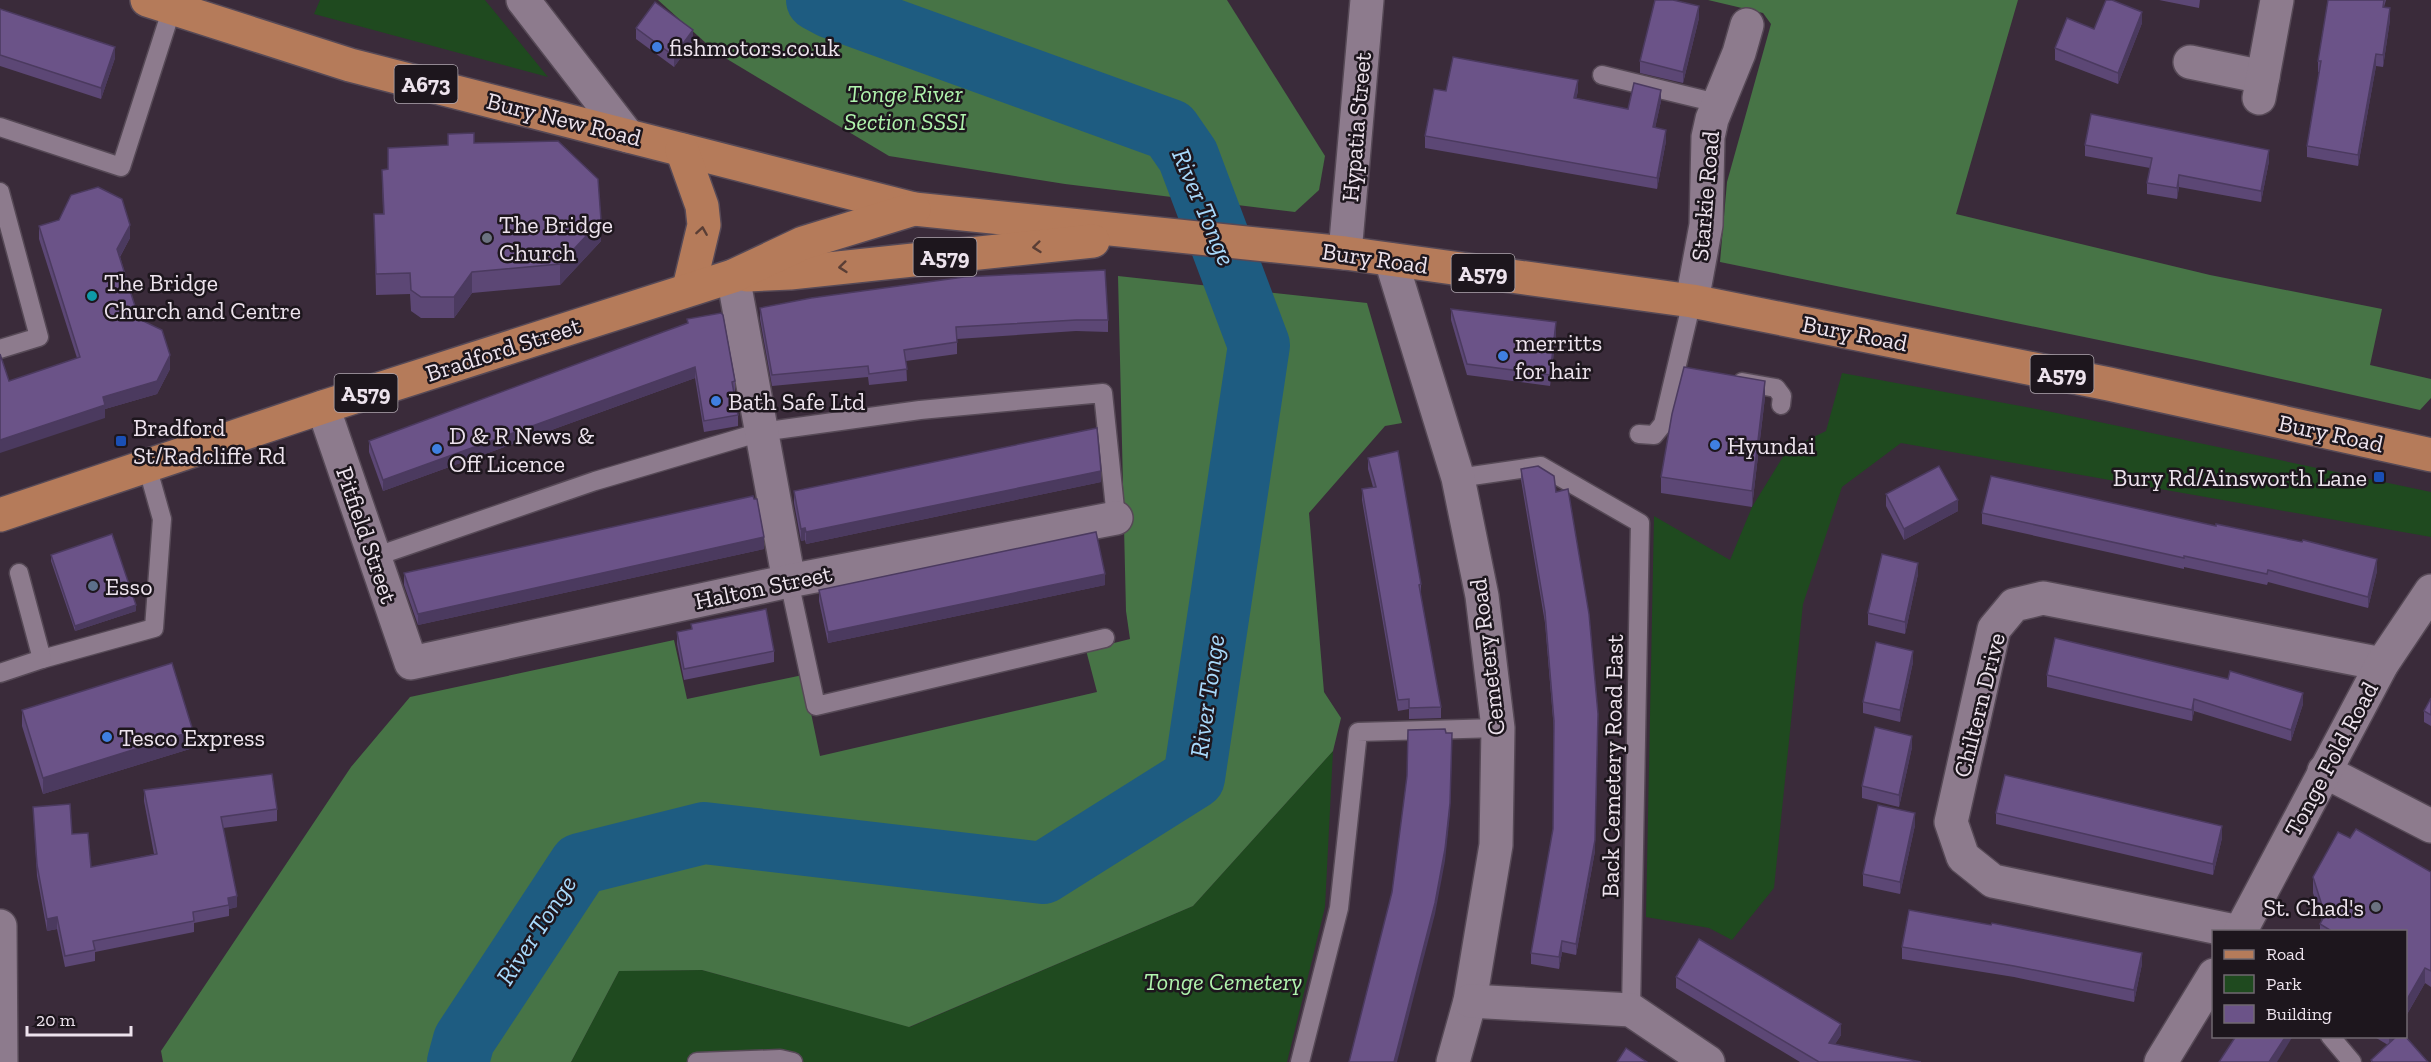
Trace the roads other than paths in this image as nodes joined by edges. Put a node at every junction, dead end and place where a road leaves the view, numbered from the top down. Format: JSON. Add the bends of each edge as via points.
{"nodes":[{"id":1,"x":523,"y":0,"type":"edge"},
{"id":2,"x":1367,"y":0,"type":"edge"},
{"id":3,"x":2277,"y":0,"type":"edge"},
{"id":4,"x":159,"y":4,"type":"edge"},
{"id":5,"x":1747,"y":25,"type":"dead end"},
{"id":6,"x":2190,"y":62,"type":"dead end"},
{"id":7,"x":1602,"y":75,"type":"dead end"},
{"id":8,"x":1718,"y":103,"type":"junction"},
{"id":9,"x":0,"y":127,"type":"edge"},
{"id":10,"x":628,"y":136,"type":"junction"},
{"id":11,"x":682,"y":150,"type":"junction"},
{"id":12,"x":0,"y":192,"type":"edge"},
{"id":13,"x":914,"y":209,"type":"junction"},
{"id":14,"x":1169,"y":236,"type":"junction"},
{"id":15,"x":1345,"y":253,"type":"junction"},
{"id":16,"x":1391,"y":260,"type":"junction"},
{"id":17,"x":733,"y":276,"type":"junction"},
{"id":18,"x":689,"y":288,"type":"junction"},
{"id":19,"x":1692,"y":301,"type":"junction"},
{"id":20,"x":0,"y":349,"type":"edge"},
{"id":21,"x":1675,"y":370,"type":"junction"},
{"id":22,"x":1698,"y":374,"type":"edge"},
{"id":23,"x":1720,"y":378,"type":"edge"},
{"id":24,"x":1780,"y":405,"type":"dead end"},
{"id":25,"x":323,"y":407,"type":"junction"},
{"id":26,"x":761,"y":432,"type":"junction"},
{"id":27,"x":1639,"y":434,"type":"dead end"},
{"id":28,"x":2431,"y":455,"type":"edge"},
{"id":29,"x":147,"y":466,"type":"junction"},
{"id":30,"x":1458,"y":478,"type":"junction"},
{"id":31,"x":0,"y":515,"type":"edge"},
{"id":32,"x":1116,"y":518,"type":"joint"},
{"id":33,"x":374,"y":557,"type":"junction"},
{"id":34,"x":19,"y":573,"type":"dead end"},
{"id":35,"x":789,"y":581,"type":"junction"},
{"id":36,"x":2431,"y":591,"type":"edge"},
{"id":37,"x":1105,"y":638,"type":"dead end"},
{"id":38,"x":42,"y":659,"type":"junction"},
{"id":39,"x":411,"y":663,"type":"joint"},
{"id":40,"x":2382,"y":663,"type":"junction"},
{"id":41,"x":0,"y":673,"type":"edge"},
{"id":42,"x":1498,"y":728,"type":"junction"},
{"id":43,"x":2324,"y":771,"type":"junction"},
{"id":44,"x":2431,"y":826,"type":"edge"},
{"id":45,"x":0,"y":926,"type":"edge"},
{"id":46,"x":2230,"y":930,"type":"edge"},
{"id":47,"x":2241,"y":930,"type":"edge"},
{"id":48,"x":2212,"y":978,"type":"edge"},
{"id":49,"x":1470,"y":1001,"type":"junction"},
{"id":50,"x":1632,"y":1010,"type":"junction"},
{"id":51,"x":2332,"y":1038,"type":"edge"},
{"id":52,"x":1,"y":1062,"type":"edge"},
{"id":53,"x":697,"y":1062,"type":"edge"},
{"id":54,"x":793,"y":1062,"type":"edge"},
{"id":55,"x":1300,"y":1062,"type":"edge"},
{"id":56,"x":1454,"y":1062,"type":"edge"},
{"id":57,"x":1708,"y":1062,"type":"edge"},
{"id":58,"x":2161,"y":1062,"type":"edge"},
{"id":59,"x":2352,"y":1062,"type":"edge"}],
"edges":[{"from":1,"to":10,"type":"street"},
{"from":2,"to":15,"type":"street","name":"Hypatia Street"},
{"from":3,"to":6,"type":"street","via":[[2261,88]]},
{"from":4,"to":9,"type":"lane","via":[[121,167]]},
{"from":4,"to":10,"type":"main road","name":"Bury New Road","number":"A673","via":[[350,65]]},
{"from":5,"to":8,"type":"street","name":"Starkie Road"},
{"from":7,"to":8,"type":"lane"},
{"from":8,"to":19,"type":"street","name":"Starkie Road","via":[[1708,137],[1706,225]]},
{"from":10,"to":11,"type":"main road","name":"Bury New Road","number":"A673"},
{"from":11,"to":13,"type":"main road","name":"Bury New Road","number":"A673"},
{"from":18,"to":11,"type":"main road","one_way":true,"via":[[704,225],[702,206]]},
{"from":12,"to":20,"type":"lane","via":[[39,337]]},
{"from":13,"to":14,"type":"main road","number":"A579"},
{"from":13,"to":17,"type":"main road","name":"Bradford Street","number":"A579","via":[[804,243]]},
{"from":14,"to":15,"type":"main road","name":"Bury Road","number":"A579"},
{"from":14,"to":17,"type":"main road","name":"Bradford Street","number":"A579","one_way":true},
{"from":15,"to":16,"type":"main road","name":"Bury Road","number":"A579"},
{"from":16,"to":19,"type":"main road","name":"Bury Road","number":"A579"},
{"from":16,"to":30,"type":"street","name":"Cemetery Road"},
{"from":17,"to":18,"type":"main road","name":"Bradford Street","number":"A579"},
{"from":17,"to":26,"type":"street"},
{"from":18,"to":25,"type":"main road","name":"Bradford Street","number":"A579"},
{"from":19,"to":21,"type":"lane"},
{"from":19,"to":28,"type":"main road","name":"Bury Road","number":"A579","via":[[2109,384]]},
{"from":21,"to":22,"type":"lane"},
{"from":21,"to":27,"type":"lane","via":[[1660,430],[1654,435]]},
{"from":23,"to":24,"type":"lane","via":[[1776,388],[1782,396]]},
{"from":25,"to":29,"type":"main road","name":"Bradford Street","number":"A579"},
{"from":25,"to":33,"type":"street","name":"Pitfield Street"},
{"from":26,"to":32,"type":"lane","via":[[920,410],[1103,393]]},
{"from":26,"to":33,"type":"lane","via":[[595,481]]},
{"from":26,"to":35,"type":"street"},
{"from":29,"to":31,"type":"main road","name":"Bradford Street","number":"A579"},
{"from":29,"to":38,"type":"lane","via":[[162,519],[154,628]]},
{"from":30,"to":42,"type":"street","name":"Cemetery Road","via":[[1482,596]]},
{"from":30,"to":50,"type":"lane","name":"Back Cemetery Road East","via":[[1541,466],[1640,523]]},
{"from":32,"to":35,"type":"street","name":"Halton Street"},
{"from":33,"to":39,"type":"street","name":"Pitfield Street"},
{"from":34,"to":38,"type":"lane"},
{"from":35,"to":37,"type":"lane","via":[[816,706]]},
{"from":35,"to":39,"type":"street","name":"Halton Street"},
{"from":36,"to":40,"type":"street","name":"Tonge Fold Road"},
{"from":38,"to":41,"type":"lane"},
{"from":40,"to":43,"type":"street","name":"Tonge Fold Road"},
{"from":40,"to":46,"type":"street","name":"Chiltern Drive","via":[[2043,598],[2014,605],[1994,628],[1951,822],[1963,857],[1993,882]]},
{"from":42,"to":49,"type":"street","name":"Cemetery Road","via":[[1496,845]]},
{"from":42,"to":55,"type":"lane","via":[[1358,732],[1339,908]]},
{"from":43,"to":44,"type":"street"},
{"from":43,"to":47,"type":"street","name":"Tonge Fold Road"},
{"from":45,"to":52,"type":"street"},
{"from":48,"to":58,"type":"street"},
{"from":49,"to":50,"type":"street"},
{"from":49,"to":56,"type":"street","name":"Cemetery Road"},
{"from":50,"to":57,"type":"street"},
{"from":51,"to":59,"type":"lane"},
{"from":53,"to":54,"type":"lane"}]}
